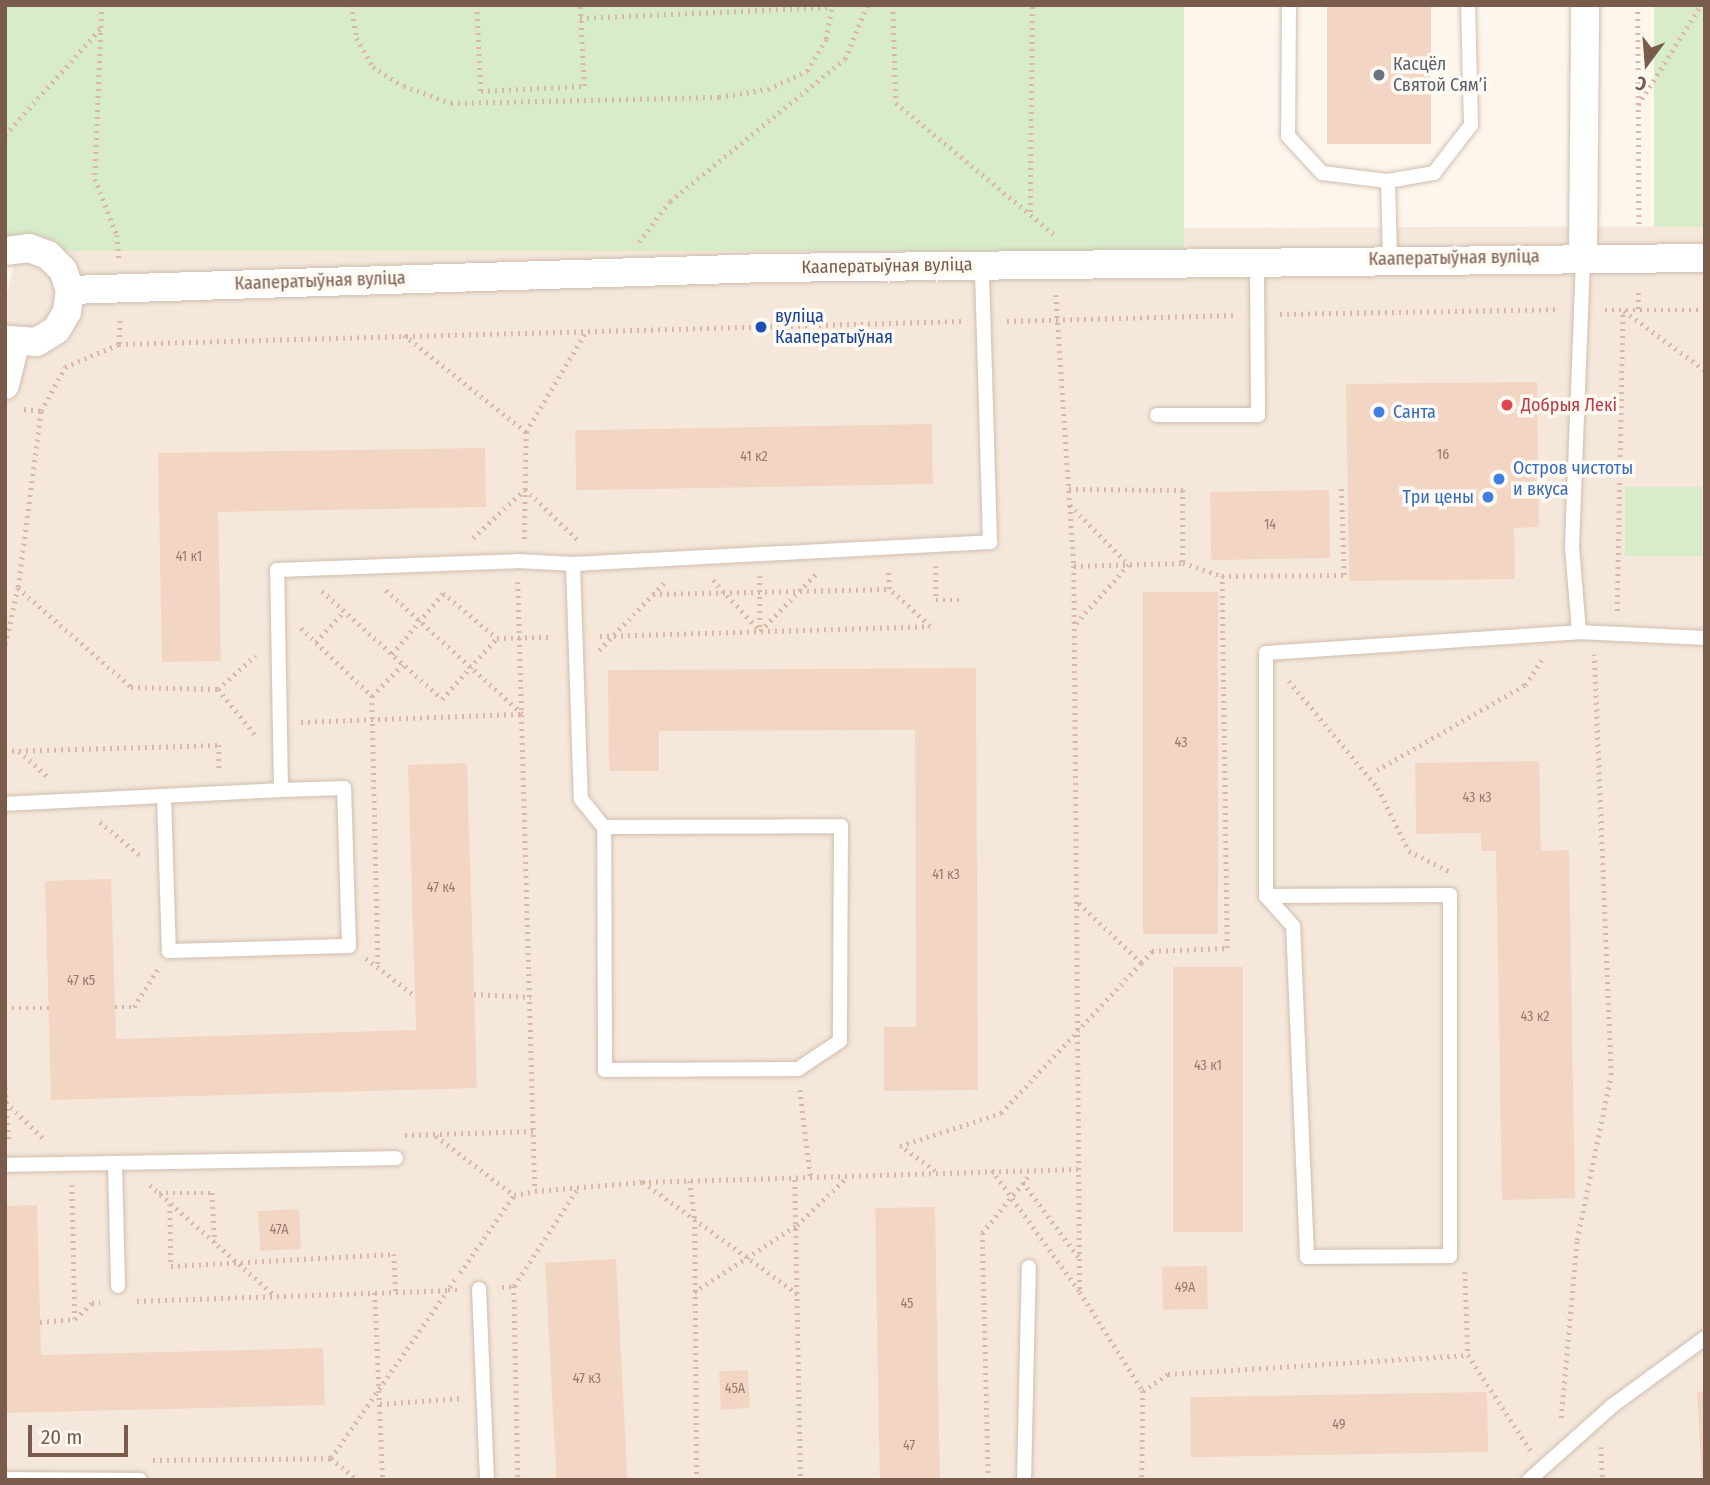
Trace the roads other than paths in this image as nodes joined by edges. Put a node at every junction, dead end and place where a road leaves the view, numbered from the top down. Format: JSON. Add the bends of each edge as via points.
{"nodes":[{"id":1,"x":1289,"y":5,"type":"edge"},
{"id":2,"x":1468,"y":5,"type":"edge"},
{"id":3,"x":1586,"y":5,"type":"edge"},
{"id":4,"x":1388,"y":181,"type":"junction"},
{"id":5,"x":5,"y":251,"type":"edge"},
{"id":6,"x":1583,"y":256,"type":"junction"},
{"id":7,"x":1705,"y":258,"type":"edge"},
{"id":8,"x":1390,"y":259,"type":"junction"},
{"id":9,"x":1257,"y":261,"type":"junction"},
{"id":10,"x":982,"y":265,"type":"junction"},
{"id":11,"x":70,"y":290,"type":"junction"},
{"id":12,"x":10,"y":342,"type":"edge"},
{"id":13,"x":5,"y":385,"type":"edge"},
{"id":14,"x":1157,"y":415,"type":"dead end"},
{"id":15,"x":573,"y":564,"type":"junction"},
{"id":16,"x":1586,"y":632,"type":"junction"},
{"id":17,"x":1705,"y":638,"type":"edge"},
{"id":18,"x":281,"y":790,"type":"junction"},
{"id":19,"x":164,"y":796,"type":"junction"},
{"id":20,"x":5,"y":804,"type":"edge"},
{"id":21,"x":604,"y":827,"type":"junction"},
{"id":22,"x":1266,"y":896,"type":"junction"},
{"id":23,"x":396,"y":1158,"type":"dead end"},
{"id":24,"x":120,"y":1163,"type":"junction"},
{"id":25,"x":8,"y":1165,"type":"edge"},
{"id":26,"x":1029,"y":1267,"type":"dead end"},
{"id":27,"x":118,"y":1286,"type":"dead end"},
{"id":28,"x":479,"y":1289,"type":"road end"},
{"id":29,"x":1705,"y":1338,"type":"edge"},
{"id":30,"x":5,"y":1479,"type":"edge"},
{"id":31,"x":34,"y":1479,"type":"edge"},
{"id":32,"x":140,"y":1480,"type":"edge"},
{"id":33,"x":487,"y":1480,"type":"edge"},
{"id":34,"x":1024,"y":1480,"type":"edge"},
{"id":35,"x":1529,"y":1480,"type":"edge"}],
"edges":[{"from":1,"to":4,"type":"lane","via":[[1288,136],[1322,173]]},
{"from":2,"to":4,"type":"lane","via":[[1471,125],[1434,173]]},
{"from":3,"to":6,"type":"street"},
{"from":4,"to":8,"type":"lane"},
{"from":5,"to":11,"type":"street","via":[[29,248],[48,255],[63,270]]},
{"from":6,"to":7,"type":"street","name":"Кааператыўная вуліца"},
{"from":6,"to":8,"type":"street","name":"Кааператыўная вуліца"},
{"from":6,"to":16,"type":"lane","via":[[1572,546]]},
{"from":8,"to":9,"type":"street","name":"Кааператыўная вуліца"},
{"from":9,"to":10,"type":"street","name":"Кааператыўная вуліца"},
{"from":9,"to":14,"type":"lane","via":[[1258,415]]},
{"from":10,"to":11,"type":"street","name":"Кааператыўная вуліца"},
{"from":10,"to":15,"type":"lane","via":[[990,542]]},
{"from":11,"to":12,"type":"street","via":[[67,312],[56,330],[37,342]]},
{"from":12,"to":13,"type":"street"},
{"from":15,"to":18,"type":"lane","via":[[517,561],[278,570]]},
{"from":15,"to":21,"type":"lane","via":[[581,799]]},
{"from":16,"to":17,"type":"lane"},
{"from":16,"to":22,"type":"lane","via":[[1266,653]]},
{"from":18,"to":19,"type":"lane"},
{"from":18,"to":19,"type":"lane","via":[[344,788],[349,946],[169,951]]},
{"from":19,"to":20,"type":"lane"},
{"from":21,"to":21,"type":"lane","via":[[841,826],[840,1041],[798,1069],[606,1070]]},
{"from":22,"to":22,"type":"lane","via":[[1293,926],[1307,1257],[1450,1256],[1450,895]]},
{"from":23,"to":24,"type":"lane"},
{"from":24,"to":25,"type":"lane"},
{"from":24,"to":27,"type":"lane"},
{"from":26,"to":34,"type":"lane"},
{"from":28,"to":33,"type":"lane"},
{"from":29,"to":35,"type":"lane","via":[[1612,1406]]},
{"from":30,"to":31,"type":"lane"},
{"from":31,"to":32,"type":"lane"}]}
